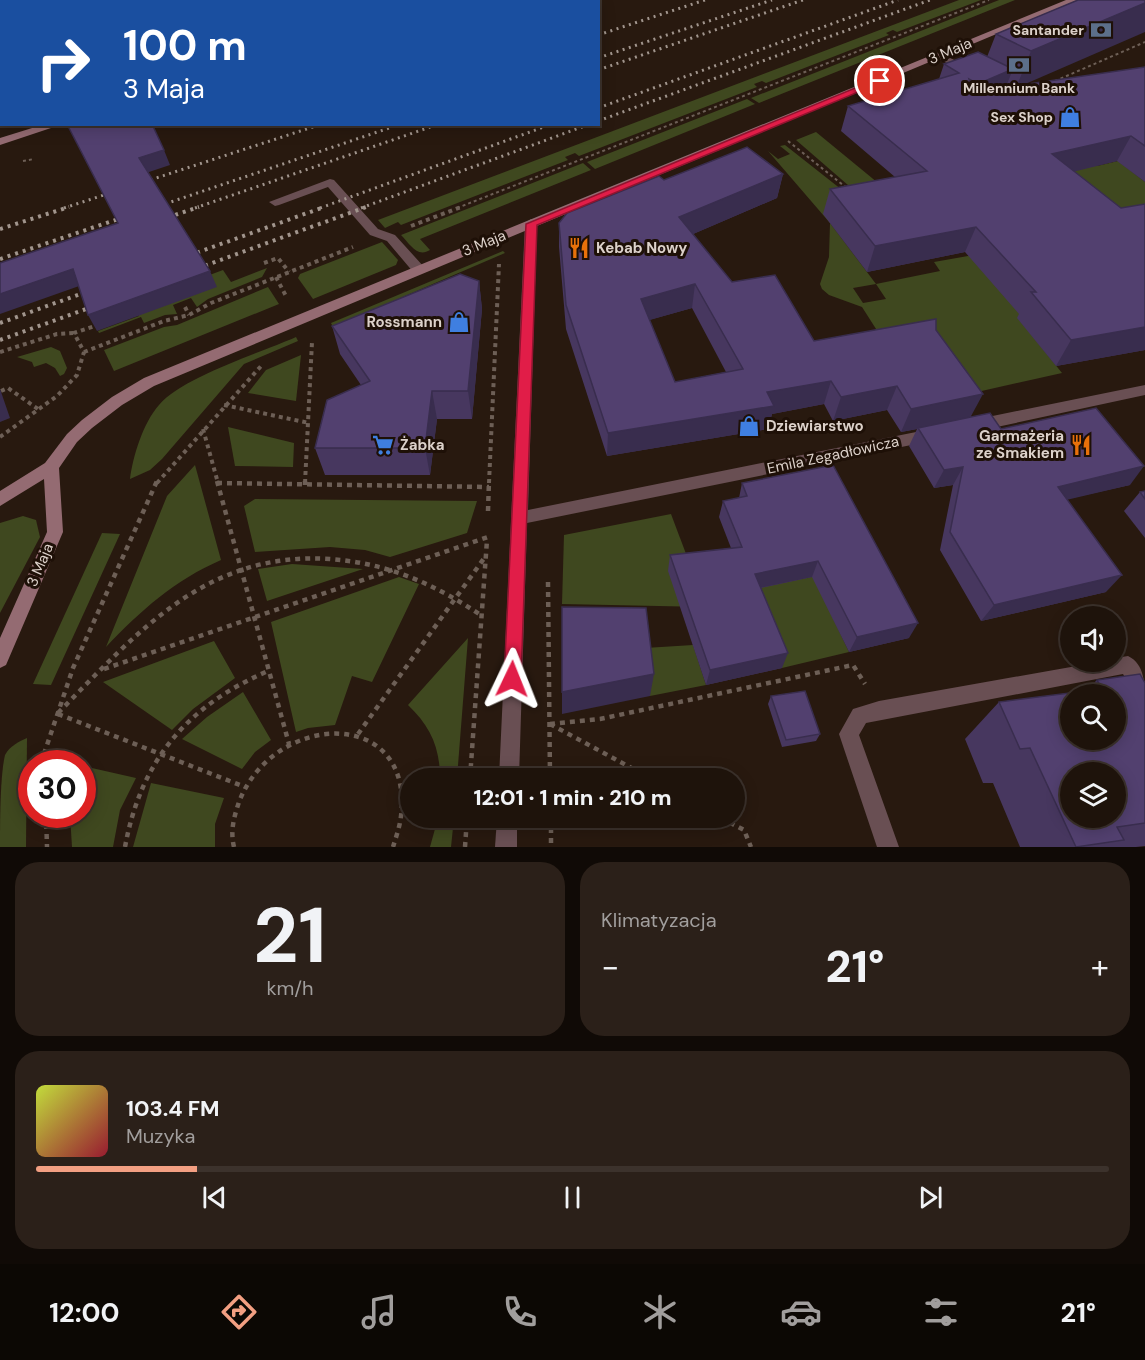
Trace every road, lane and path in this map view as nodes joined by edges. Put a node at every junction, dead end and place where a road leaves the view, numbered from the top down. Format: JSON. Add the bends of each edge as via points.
{"nodes":[{"id":1,"x":989,"y":0,"type":"edge"},
{"id":2,"x":1074,"y":0,"type":"edge"},
{"id":3,"x":1145,"y":42,"type":"edge"},
{"id":4,"x":940,"y":56,"type":"junction"},
{"id":5,"x":982,"y":79,"type":"edge"},
{"id":6,"x":1050,"y":83,"type":"edge"},
{"id":7,"x":52,"y":126,"type":"edge"},
{"id":8,"x":788,"y":141,"type":"dead end"},
{"id":9,"x":0,"y":142,"type":"edge"},
{"id":10,"x":854,"y":194,"type":"edge"},
{"id":11,"x":275,"y":201,"type":"dead end"},
{"id":12,"x":531,"y":224,"type":"junction"},
{"id":13,"x":383,"y":235,"type":"junction"},
{"id":14,"x":264,"y":263,"type":"dead end"},
{"id":15,"x":499,"y":263,"type":"dead end"},
{"id":16,"x":419,"y":270,"type":"junction"},
{"id":17,"x":289,"y":272,"type":"junction"},
{"id":18,"x":276,"y":278,"type":"junction"},
{"id":19,"x":185,"y":307,"type":"dead end"},
{"id":20,"x":292,"y":307,"type":"dead end"},
{"id":21,"x":189,"y":315,"type":"junction"},
{"id":22,"x":95,"y":326,"type":"edge"},
{"id":23,"x":74,"y":333,"type":"junction"},
{"id":24,"x":302,"y":348,"type":"dead end"},
{"id":25,"x":0,"y":352,"type":"edge"},
{"id":26,"x":84,"y":352,"type":"junction"},
{"id":27,"x":270,"y":362,"type":"dead end"},
{"id":28,"x":1145,"y":390,"type":"edge"},
{"id":29,"x":1,"y":391,"type":"edge"},
{"id":30,"x":223,"y":405,"type":"junction"},
{"id":31,"x":38,"y":409,"type":"junction"},
{"id":32,"x":309,"y":423,"type":"junction"},
{"id":33,"x":202,"y":428,"type":"junction"},
{"id":34,"x":0,"y":437,"type":"edge"},
{"id":35,"x":51,"y":467,"type":"junction"},
{"id":36,"x":217,"y":483,"type":"junction"},
{"id":37,"x":305,"y":484,"type":"junction"},
{"id":38,"x":489,"y":487,"type":"junction"},
{"id":39,"x":0,"y":499,"type":"edge"},
{"id":40,"x":488,"y":517,"type":"dead end"},
{"id":41,"x":520,"y":518,"type":"junction"},
{"id":42,"x":488,"y":527,"type":"dead end"},
{"id":43,"x":488,"y":537,"type":"junction"},
{"id":44,"x":486,"y":557,"type":"junction"},
{"id":45,"x":241,"y":569,"type":"junction"},
{"id":46,"x":393,"y":570,"type":"junction"},
{"id":47,"x":457,"y":598,"type":"junction"},
{"id":48,"x":482,"y":616,"type":"junction"},
{"id":49,"x":254,"y":617,"type":"junction"},
{"id":50,"x":0,"y":659,"type":"edge"},
{"id":51,"x":100,"y":670,"type":"junction"},
{"id":52,"x":268,"y":671,"type":"junction"},
{"id":53,"x":1145,"y":693,"type":"edge"},
{"id":54,"x":879,"y":710,"type":"junction"},
{"id":55,"x":58,"y":714,"type":"junction"},
{"id":56,"x":358,"y":735,"type":"junction"},
{"id":57,"x":289,"y":744,"type":"junction"},
{"id":58,"x":45,"y":750,"type":"edge"},
{"id":59,"x":162,"y":752,"type":"junction"},
{"id":60,"x":471,"y":768,"type":"edge"},
{"id":61,"x":509,"y":768,"type":"edge"},
{"id":62,"x":631,"y":768,"type":"edge"},
{"id":63,"x":245,"y":787,"type":"junction"},
{"id":64,"x":46,"y":828,"type":"edge"},
{"id":65,"x":466,"y":828,"type":"edge"},
{"id":66,"x":507,"y":828,"type":"edge"},
{"id":67,"x":551,"y":828,"type":"edge"},
{"id":68,"x":740,"y":828,"type":"edge"},
{"id":69,"x":46,"y":847,"type":"edge"},
{"id":70,"x":125,"y":847,"type":"edge"},
{"id":71,"x":234,"y":847,"type":"edge"},
{"id":72,"x":393,"y":847,"type":"edge"},
{"id":73,"x":465,"y":847,"type":"edge"},
{"id":74,"x":506,"y":847,"type":"edge"},
{"id":75,"x":551,"y":847,"type":"edge"},
{"id":76,"x":751,"y":847,"type":"edge"},
{"id":77,"x":888,"y":847,"type":"edge"}],
"edges":[{"from":1,"to":13,"type":"path"},
{"from":2,"to":4,"type":"street","name":"3 Maja"},
{"from":3,"to":6,"type":"path"},
{"from":4,"to":5,"type":"street"},
{"from":4,"to":12,"type":"street","name":"3 Maja"},
{"from":7,"to":9,"type":"street"},
{"from":8,"to":10,"type":"path"},
{"from":11,"to":13,"type":"street","via":[[330,183],[374,232]]},
{"from":12,"to":16,"type":"street","name":"3 Maja"},
{"from":12,"to":41,"type":"street"},
{"from":13,"to":16,"type":"street","via":[[391,238]]},
{"from":13,"to":17,"type":"path"},
{"from":14,"to":17,"type":"path","via":[[278,258]]},
{"from":15,"to":38,"type":"path"},
{"from":16,"to":35,"type":"street","name":"3 Maja","via":[[149,382],[87,424]]},
{"from":17,"to":18,"type":"path"},
{"from":18,"to":20,"type":"path"},
{"from":18,"to":21,"type":"path"},
{"from":19,"to":21,"type":"path"},
{"from":21,"to":26,"type":"path"},
{"from":22,"to":23,"type":"path"},
{"from":23,"to":25,"type":"path","via":[[57,334]]},
{"from":23,"to":26,"type":"path"},
{"from":24,"to":32,"type":"path","via":[[312,343]]},
{"from":26,"to":31,"type":"path","via":[[77,375]]},
{"from":27,"to":30,"type":"path","via":[[259,366]]},
{"from":28,"to":41,"type":"street","name":"Emila Zegadłowicza"},
{"from":29,"to":31,"type":"path","via":[[8,388]]},
{"from":30,"to":32,"type":"path"},
{"from":30,"to":33,"type":"path"},
{"from":31,"to":34,"type":"path"},
{"from":32,"to":37,"type":"path"},
{"from":33,"to":36,"type":"path"},
{"from":33,"to":55,"type":"path","via":[[158,480],[73,668]]},
{"from":35,"to":39,"type":"street","name":"3 Maja"},
{"from":35,"to":50,"type":"street","name":"3 Maja","via":[[55,532]]},
{"from":36,"to":37,"type":"path"},
{"from":36,"to":45,"type":"path"},
{"from":37,"to":38,"type":"path"},
{"from":38,"to":40,"type":"path"},
{"from":41,"to":61,"type":"street"},
{"from":42,"to":43,"type":"path"},
{"from":43,"to":44,"type":"path"},
{"from":43,"to":46,"type":"path"},
{"from":44,"to":47,"type":"path"},
{"from":44,"to":48,"type":"path"},
{"from":45,"to":46,"type":"path","via":[[287,558],[354,561]]},
{"from":45,"to":49,"type":"path"},
{"from":45,"to":51,"type":"path","via":[[219,577],[174,605]]},
{"from":46,"to":47,"type":"path"},
{"from":46,"to":49,"type":"path"},
{"from":47,"to":48,"type":"path"},
{"from":47,"to":56,"type":"path"},
{"from":48,"to":60,"type":"path"},
{"from":49,"to":51,"type":"path"},
{"from":49,"to":52,"type":"path"},
{"from":51,"to":55,"type":"path"},
{"from":52,"to":57,"type":"path"},
{"from":52,"to":59,"type":"path","via":[[228,689],[204,707]]},
{"from":53,"to":54,"type":"street","via":[[1128,665]]},
{"from":54,"to":62,"type":"path","via":[[853,665],[600,719],[550,724]]},
{"from":54,"to":77,"type":"street","via":[[860,716],[849,734]]},
{"from":55,"to":58,"type":"path"},
{"from":55,"to":59,"type":"path"},
{"from":56,"to":57,"type":"path","via":[[316,733]]},
{"from":56,"to":72,"type":"path","via":[[380,748],[396,769],[403,796],[401,827]]},
{"from":57,"to":63,"type":"path","via":[[263,764]]},
{"from":59,"to":63,"type":"path"},
{"from":59,"to":70,"type":"path","via":[[134,804]]},
{"from":63,"to":71,"type":"path","via":[[235,814]]},
{"from":64,"to":69,"type":"path"},
{"from":65,"to":73,"type":"path"},
{"from":66,"to":74,"type":"street"},
{"from":67,"to":75,"type":"path"},
{"from":68,"to":76,"type":"path"}]}
